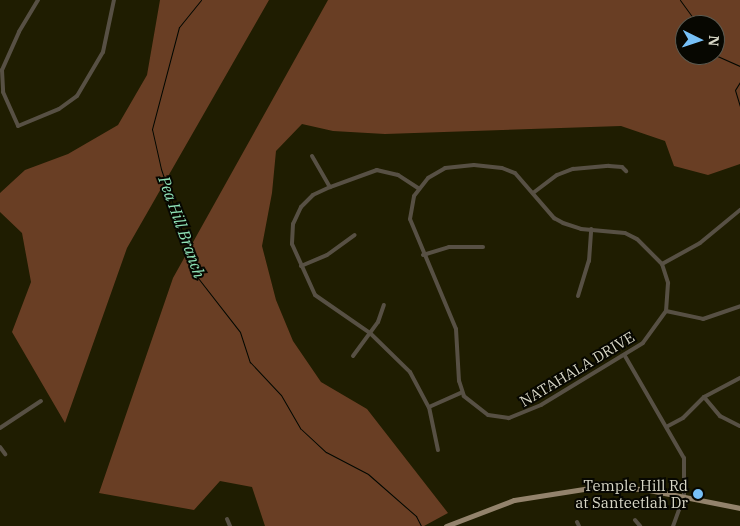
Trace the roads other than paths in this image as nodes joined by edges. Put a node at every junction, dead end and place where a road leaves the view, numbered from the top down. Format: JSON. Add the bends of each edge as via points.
{"nodes":[{"id":1,"x":38,"y":0,"type":"edge"},
{"id":2,"x":114,"y":0,"type":"edge"},
{"id":3,"x":312,"y":156,"type":"dead end"},
{"id":4,"x":626,"y":171,"type":"dead end"},
{"id":5,"x":330,"y":187,"type":"junction"},
{"id":6,"x":418,"y":188,"type":"junction"},
{"id":7,"x":533,"y":193,"type":"junction"},
{"id":8,"x":740,"y":210,"type":"edge"},
{"id":9,"x":591,"y":229,"type":"junction"},
{"id":10,"x":355,"y":234,"type":"dead end"},
{"id":11,"x":483,"y":247,"type":"dead end"},
{"id":12,"x":423,"y":255,"type":"junction"},
{"id":13,"x":662,"y":264,"type":"junction"},
{"id":14,"x":301,"y":266,"type":"junction"},
{"id":15,"x":578,"y":296,"type":"dead end"},
{"id":16,"x":384,"y":305,"type":"dead end"},
{"id":17,"x":740,"y":306,"type":"edge"},
{"id":18,"x":666,"y":310,"type":"junction"},
{"id":19,"x":370,"y":333,"type":"junction"},
{"id":20,"x":353,"y":356,"type":"dead end"},
{"id":21,"x":625,"y":356,"type":"junction"},
{"id":22,"x":740,"y":378,"type":"edge"},
{"id":23,"x":462,"y":392,"type":"junction"},
{"id":24,"x":704,"y":397,"type":"junction"},
{"id":25,"x":41,"y":401,"type":"dead end"},
{"id":26,"x":429,"y":406,"type":"junction"},
{"id":27,"x":668,"y":426,"type":"junction"},
{"id":28,"x":740,"y":426,"type":"edge"},
{"id":29,"x":0,"y":428,"type":"edge"},
{"id":30,"x":0,"y":447,"type":"edge"},
{"id":31,"x":438,"y":450,"type":"dead end"},
{"id":32,"x":5,"y":454,"type":"dead end"},
{"id":33,"x":684,"y":496,"type":"junction"},
{"id":34,"x":740,"y":508,"type":"edge"},
{"id":35,"x":227,"y":519,"type":"dead end"},
{"id":36,"x":635,"y":520,"type":"dead end"},
{"id":37,"x":230,"y":526,"type":"edge"},
{"id":38,"x":446,"y":526,"type":"edge"},
{"id":39,"x":640,"y":526,"type":"edge"},
{"id":40,"x":672,"y":526,"type":"edge"}],
"edges":[{"from":1,"to":2,"type":"street","via":[[2,70],[3,92],[18,126],[60,109],[78,96],[103,52]]},
{"from":3,"to":5,"type":"street"},
{"from":4,"to":7,"type":"street","via":[[622,167],[609,166],[573,169],[557,175]]},
{"from":5,"to":6,"type":"street","via":[[377,170],[398,174]]},
{"from":5,"to":14,"type":"street","via":[[309,198],[294,220],[292,244]]},
{"from":6,"to":7,"type":"street","name":"NATAHALA DRIVE","via":[[445,168],[485,165],[515,173]]},
{"from":6,"to":12,"type":"street","via":[[410,220]]},
{"from":7,"to":9,"type":"street","name":"NATAHALA DRIVE","via":[[554,218],[574,228]]},
{"from":8,"to":13,"type":"street","via":[[700,244]]},
{"from":9,"to":13,"type":"street","name":"NATAHALA DRIVE","via":[[632,236],[647,246]]},
{"from":9,"to":15,"type":"street","via":[[588,261]]},
{"from":10,"to":14,"type":"street","via":[[327,255]]},
{"from":11,"to":12,"type":"street","via":[[449,246]]},
{"from":12,"to":23,"type":"street","via":[[456,329]]},
{"from":13,"to":18,"type":"street","name":"NATAHALA DRIVE","via":[[668,288]]},
{"from":14,"to":19,"type":"street","via":[[318,299]]},
{"from":16,"to":19,"type":"street"},
{"from":17,"to":18,"type":"street","via":[[710,319],[689,318]]},
{"from":18,"to":21,"type":"street","name":"NATAHALA DRIVE","via":[[649,338]]},
{"from":19,"to":20,"type":"street"},
{"from":19,"to":26,"type":"street","via":[[404,365]]},
{"from":21,"to":23,"type":"street","name":"NATAHALA DRIVE","via":[[517,416],[488,415]]},
{"from":21,"to":27,"type":"street"},
{"from":22,"to":24,"type":"street"},
{"from":23,"to":26,"type":"street"},
{"from":24,"to":27,"type":"street","via":[[683,418]]},
{"from":24,"to":28,"type":"street","via":[[720,416]]},
{"from":25,"to":29,"type":"street"},
{"from":26,"to":31,"type":"street"},
{"from":27,"to":33,"type":"street","via":[[684,458]]},
{"from":30,"to":32,"type":"street"},
{"from":33,"to":34,"type":"main road"},
{"from":33,"to":38,"type":"main road","via":[[627,488],[553,491],[488,508]]},
{"from":33,"to":40,"type":"street"},
{"from":35,"to":37,"type":"street"},
{"from":36,"to":39,"type":"street"}]}
